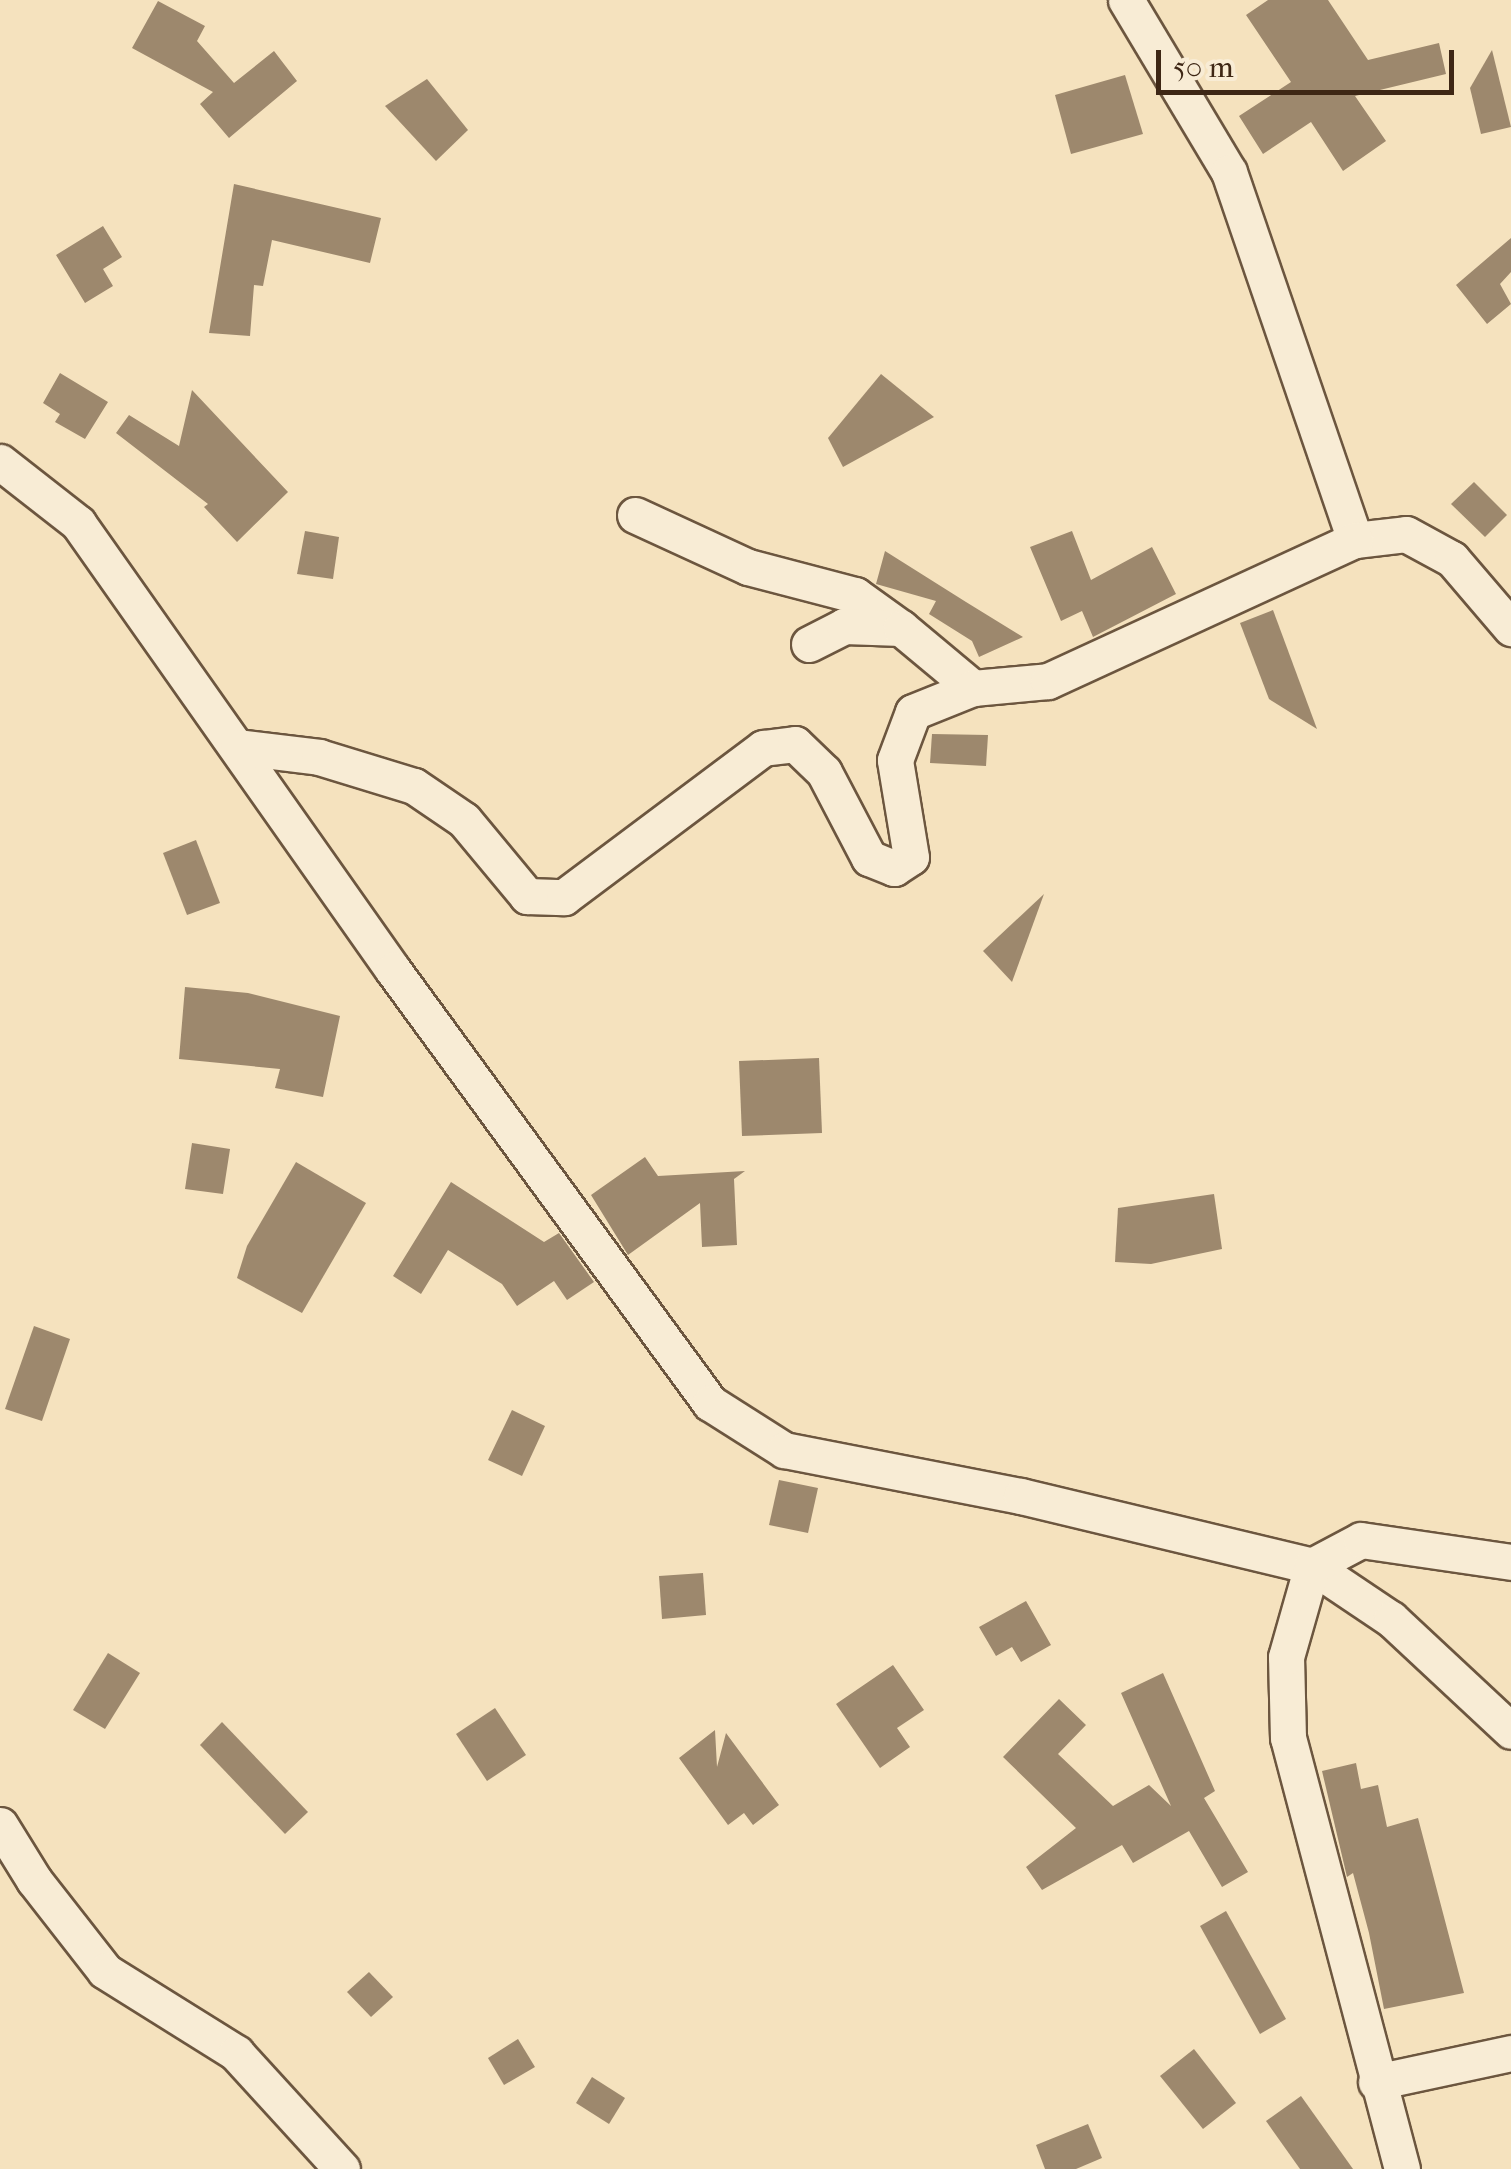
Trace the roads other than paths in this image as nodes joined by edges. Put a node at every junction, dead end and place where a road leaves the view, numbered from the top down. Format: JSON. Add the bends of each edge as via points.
{"nodes":[{"id":1,"x":1126,"y":0,"type":"edge"},
{"id":2,"x":0,"y":462,"type":"edge"},
{"id":3,"x":635,"y":514,"type":"dead end"},
{"id":4,"x":1355,"y":540,"type":"junction"},
{"id":5,"x":902,"y":628,"type":"junction"},
{"id":6,"x":1511,"y":628,"type":"edge"},
{"id":7,"x":809,"y":644,"type":"dead end"},
{"id":8,"x":973,"y":688,"type":"junction"},
{"id":9,"x":238,"y":747,"type":"junction"},
{"id":10,"x":1511,"y":1562,"type":"edge"},
{"id":11,"x":1312,"y":1566,"type":"junction"},
{"id":12,"x":1511,"y":1731,"type":"edge"},
{"id":13,"x":0,"y":1825,"type":"edge"},
{"id":14,"x":1511,"y":2054,"type":"edge"},
{"id":15,"x":1376,"y":2082,"type":"junction"},
{"id":16,"x":342,"y":2169,"type":"edge"},
{"id":17,"x":1402,"y":2169,"type":"edge"}],
"edges":[{"from":1,"to":4,"type":"street","via":[[1229,172]]},
{"from":2,"to":9,"type":"street","via":[[78,523]]},
{"from":3,"to":5,"type":"street","via":[[748,567],[855,595]]},
{"from":4,"to":6,"type":"street","via":[[1406,534],[1452,559]]},
{"from":4,"to":8,"type":"street","via":[[1048,681]]},
{"from":5,"to":7,"type":"street","via":[[844,626]]},
{"from":5,"to":8,"type":"street"},
{"from":8,"to":9,"type":"street","via":[[913,712],[894,760],[911,857],[894,868],[868,858],[824,772],[795,744],[764,748],[564,897],[527,896],[464,820],[414,786],[319,757]]},
{"from":9,"to":11,"type":"street","via":[[710,1402],[784,1450],[1021,1496]]},
{"from":10,"to":11,"type":"street","via":[[1362,1540]]},
{"from":11,"to":12,"type":"street","via":[[1391,1619]]},
{"from":11,"to":15,"type":"street","via":[[1286,1657],[1288,1738]]},
{"from":13,"to":16,"type":"street","via":[[105,1972],[236,2053]]},
{"from":14,"to":15,"type":"street"},
{"from":15,"to":17,"type":"street"}]}
